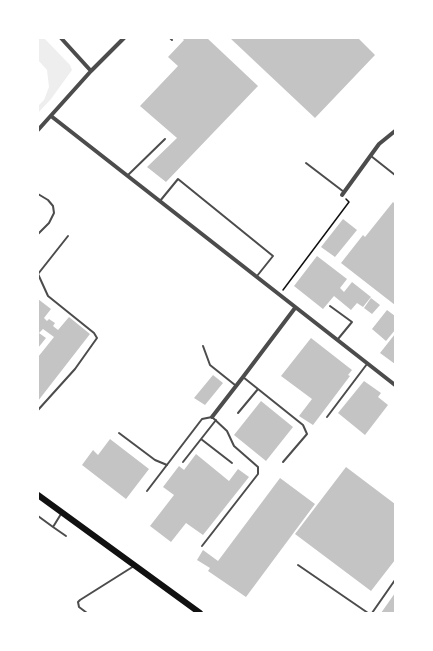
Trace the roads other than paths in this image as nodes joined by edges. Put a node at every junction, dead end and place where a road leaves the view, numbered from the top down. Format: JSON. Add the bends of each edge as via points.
{"nodes":[{"id":1,"x":61,"y":38,"type":"edge"},
{"id":2,"x":124,"y":38,"type":"edge"},
{"id":3,"x":91,"y":71,"type":"junction"},
{"id":4,"x":38,"y":74,"type":"edge"},
{"id":5,"x":38,"y":89,"type":"edge"},
{"id":6,"x":51,"y":116,"type":"junction"},
{"id":7,"x":38,"y":130,"type":"edge"},
{"id":8,"x":395,"y":131,"type":"edge"},
{"id":9,"x":165,"y":139,"type":"dead end"},
{"id":10,"x":370,"y":155,"type":"junction"},
{"id":11,"x":306,"y":163,"type":"dead end"},
{"id":12,"x":395,"y":175,"type":"edge"},
{"id":13,"x":127,"y":176,"type":"junction"},
{"id":14,"x":343,"y":193,"type":"joint"},
{"id":15,"x":38,"y":194,"type":"edge"},
{"id":16,"x":160,"y":201,"type":"junction"},
{"id":17,"x":38,"y":234,"type":"edge"},
{"id":18,"x":68,"y":236,"type":"dead end"},
{"id":19,"x":256,"y":277,"type":"junction"},
{"id":20,"x":330,"y":306,"type":"dead end"},
{"id":21,"x":295,"y":308,"type":"junction"},
{"id":22,"x":337,"y":340,"type":"junction"},
{"id":23,"x":204,"y":346,"type":"dead end"},
{"id":24,"x":368,"y":364,"type":"junction"},
{"id":25,"x":243,"y":377,"type":"junction"},
{"id":26,"x":395,"y":385,"type":"edge"},
{"id":27,"x":236,"y":386,"type":"junction"},
{"id":28,"x":258,"y":389,"type":"junction"},
{"id":29,"x":38,"y":410,"type":"edge"},
{"id":30,"x":238,"y":413,"type":"dead end"},
{"id":31,"x":212,"y":417,"type":"junction"},
{"id":32,"x":327,"y":417,"type":"dead end"},
{"id":33,"x":216,"y":420,"type":"junction"},
{"id":34,"x":119,"y":433,"type":"dead end"},
{"id":35,"x":201,"y":439,"type":"junction"},
{"id":36,"x":183,"y":462,"type":"dead end"},
{"id":37,"x":283,"y":462,"type":"dead end"},
{"id":38,"x":232,"y":463,"type":"dead end"},
{"id":39,"x":167,"y":465,"type":"junction"},
{"id":40,"x":147,"y":491,"type":"dead end"},
{"id":41,"x":38,"y":496,"type":"edge"},
{"id":42,"x":62,"y":512,"type":"junction"},
{"id":43,"x":38,"y":516,"type":"edge"},
{"id":44,"x":53,"y":527,"type":"junction"},
{"id":45,"x":66,"y":536,"type":"dead end"},
{"id":46,"x":202,"y":546,"type":"dead end"},
{"id":47,"x":298,"y":565,"type":"dead end"},
{"id":48,"x":135,"y":566,"type":"junction"},
{"id":49,"x":395,"y":580,"type":"edge"},
{"id":50,"x":87,"y":613,"type":"edge"},
{"id":51,"x":200,"y":613,"type":"edge"},
{"id":52,"x":368,"y":613,"type":"edge"},
{"id":53,"x":372,"y":613,"type":"edge"}],
"edges":[{"from":1,"to":3,"type":"street"},
{"from":2,"to":3,"type":"street"},
{"from":3,"to":6,"type":"street"},
{"from":4,"to":5,"type":"lane"},
{"from":6,"to":7,"type":"street"},
{"from":6,"to":13,"type":"street"},
{"from":8,"to":10,"type":"street"},
{"from":9,"to":13,"type":"lane"},
{"from":10,"to":12,"type":"lane"},
{"from":10,"to":14,"type":"street"},
{"from":11,"to":14,"type":"lane"},
{"from":13,"to":16,"type":"street"},
{"from":15,"to":17,"type":"lane","via":[[48,200],[53,206],[54,213],[49,223]]},
{"from":16,"to":19,"type":"street"},
{"from":16,"to":19,"type":"lane","via":[[178,179],[273,256]]},
{"from":18,"to":29,"type":"lane","via":[[38,274],[48,296],[97,338],[75,369]]},
{"from":19,"to":21,"type":"street"},
{"from":20,"to":22,"type":"lane","via":[[352,322]]},
{"from":21,"to":22,"type":"street"},
{"from":21,"to":25,"type":"street"},
{"from":22,"to":24,"type":"street"},
{"from":23,"to":27,"type":"lane","via":[[210,365]]},
{"from":24,"to":26,"type":"street"},
{"from":24,"to":32,"type":"lane"},
{"from":25,"to":27,"type":"street"},
{"from":25,"to":28,"type":"lane"},
{"from":27,"to":31,"type":"street"},
{"from":28,"to":30,"type":"lane"},
{"from":28,"to":37,"type":"lane","via":[[303,425],[307,434]]},
{"from":31,"to":33,"type":"lane"},
{"from":31,"to":39,"type":"lane","via":[[202,419]]},
{"from":33,"to":35,"type":"lane"},
{"from":33,"to":46,"type":"lane","via":[[227,431],[234,446],[258,467],[258,474]]},
{"from":34,"to":39,"type":"lane","via":[[155,460]]},
{"from":35,"to":36,"type":"lane"},
{"from":35,"to":38,"type":"lane"},
{"from":39,"to":40,"type":"lane"},
{"from":41,"to":42,"type":"main road"},
{"from":42,"to":44,"type":"lane"},
{"from":42,"to":48,"type":"main road"},
{"from":43,"to":44,"type":"lane"},
{"from":44,"to":45,"type":"lane"},
{"from":47,"to":52,"type":"lane"},
{"from":48,"to":50,"type":"lane","via":[[80,600],[79,607]]},
{"from":48,"to":51,"type":"main road"},
{"from":49,"to":53,"type":"lane"}]}
